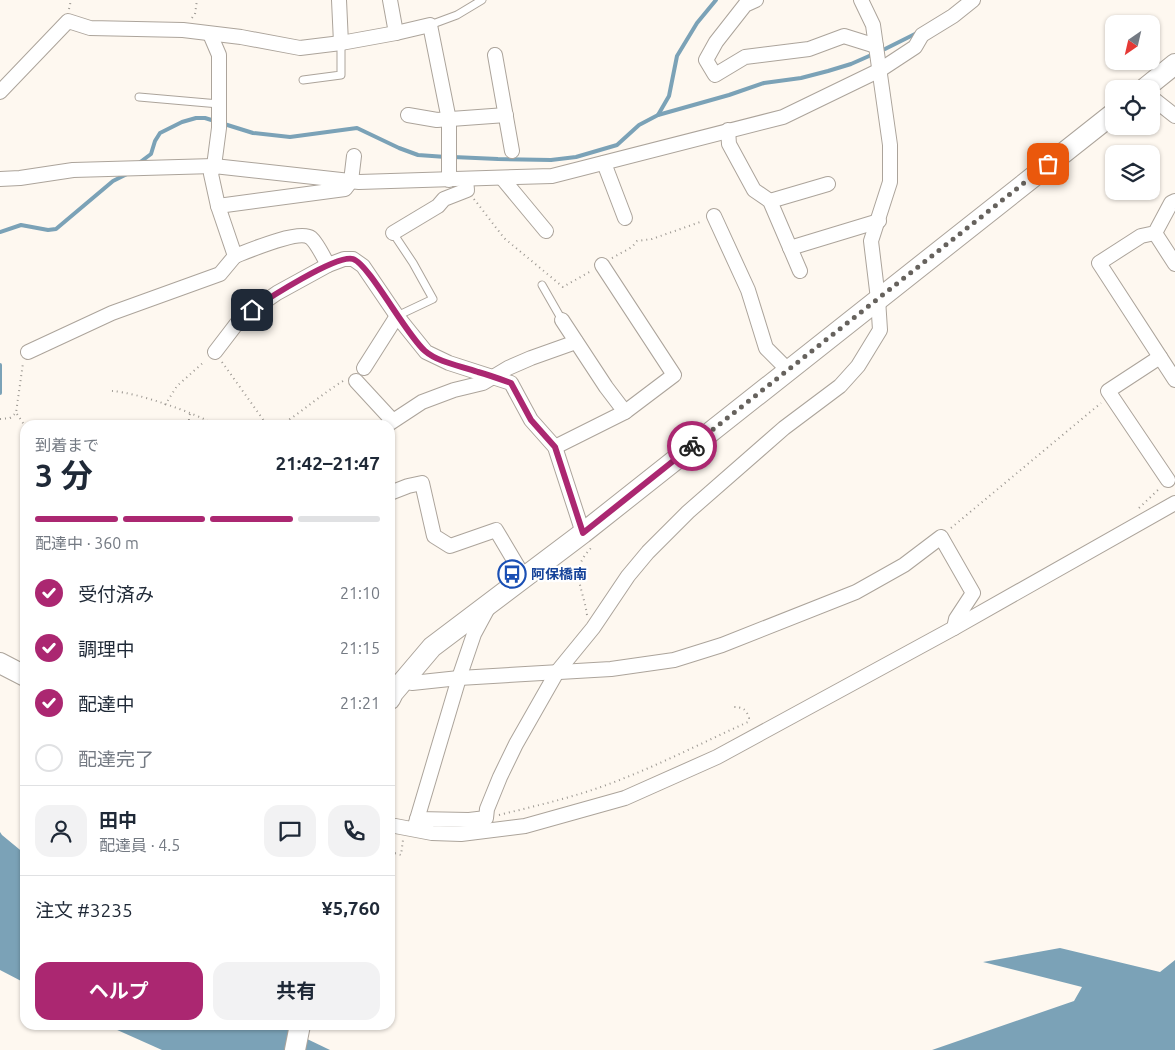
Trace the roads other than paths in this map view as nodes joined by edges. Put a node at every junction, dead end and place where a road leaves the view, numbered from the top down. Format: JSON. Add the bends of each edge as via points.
{"nodes":[{"id":1,"x":339,"y":0,"type":"edge"},
{"id":2,"x":390,"y":0,"type":"edge"},
{"id":3,"x":482,"y":0,"type":"edge"},
{"id":4,"x":756,"y":0,"type":"edge"},
{"id":5,"x":861,"y":0,"type":"edge"},
{"id":6,"x":973,"y":0,"type":"edge"},
{"id":7,"x":430,"y":25,"type":"junction"},
{"id":8,"x":396,"y":33,"type":"junction"},
{"id":9,"x":210,"y":34,"type":"junction"},
{"id":10,"x":341,"y":43,"type":"junction"},
{"id":11,"x":876,"y":46,"type":"junction"},
{"id":12,"x":495,"y":55,"type":"dead end"},
{"id":13,"x":1175,"y":64,"type":"edge"},
{"id":14,"x":880,"y":70,"type":"junction"},
{"id":15,"x":303,"y":80,"type":"dead end"},
{"id":16,"x":1155,"y":80,"type":"edge"},
{"id":17,"x":0,"y":92,"type":"edge"},
{"id":18,"x":139,"y":97,"type":"dead end"},
{"id":19,"x":1160,"y":104,"type":"edge"},
{"id":20,"x":219,"y":109,"type":"junction"},
{"id":21,"x":408,"y":115,"type":"dead end"},
{"id":22,"x":506,"y":115,"type":"junction"},
{"id":23,"x":1175,"y":116,"type":"edge"},
{"id":24,"x":449,"y":120,"type":"junction"},
{"id":25,"x":1105,"y":120,"type":"edge"},
{"id":26,"x":728,"y":130,"type":"junction"},
{"id":27,"x":512,"y":151,"type":"dead end"},
{"id":28,"x":354,"y":156,"type":"dead end"},
{"id":29,"x":604,"y":162,"type":"junction"},
{"id":30,"x":214,"y":166,"type":"junction"},
{"id":31,"x":502,"y":178,"type":"junction"},
{"id":32,"x":0,"y":179,"type":"edge"},
{"id":33,"x":448,"y":180,"type":"junction"},
{"id":34,"x":350,"y":181,"type":"junction"},
{"id":35,"x":828,"y":184,"type":"dead end"},
{"id":36,"x":467,"y":185,"type":"junction"},
{"id":37,"x":770,"y":201,"type":"junction"},
{"id":38,"x":1175,"y":201,"type":"edge"},
{"id":39,"x":218,"y":206,"type":"junction"},
{"id":40,"x":714,"y":216,"type":"road end"},
{"id":41,"x":625,"y":218,"type":"dead end"},
{"id":42,"x":879,"y":221,"type":"junction"},
{"id":43,"x":546,"y":231,"type":"dead end"},
{"id":44,"x":393,"y":232,"type":"joint"},
{"id":45,"x":1155,"y":233,"type":"junction"},
{"id":46,"x":790,"y":248,"type":"junction"},
{"id":47,"x":235,"y":256,"type":"junction"},
{"id":48,"x":602,"y":264,"type":"road end"},
{"id":49,"x":1175,"y":264,"type":"edge"},
{"id":50,"x":328,"y":265,"type":"junction"},
{"id":51,"x":800,"y":271,"type":"dead end"},
{"id":52,"x":542,"y":285,"type":"dead end"},
{"id":53,"x":878,"y":299,"type":"junction"},
{"id":54,"x":397,"y":316,"type":"junction"},
{"id":55,"x":562,"y":320,"type":"joint"},
{"id":56,"x":576,"y":342,"type":"junction"},
{"id":57,"x":28,"y":352,"type":"road end"},
{"id":58,"x":215,"y":352,"type":"road end"},
{"id":59,"x":1160,"y":357,"type":"junction"},
{"id":60,"x":364,"y":368,"type":"dead end"},
{"id":61,"x":788,"y":370,"type":"junction"},
{"id":62,"x":493,"y":377,"type":"junction"},
{"id":63,"x":1175,"y":380,"type":"edge"},
{"id":64,"x":350,"y":381,"type":"road end"},
{"id":65,"x":625,"y":412,"type":"junction"},
{"id":66,"x":388,"y":420,"type":"edge"},
{"id":67,"x":393,"y":420,"type":"edge"},
{"id":68,"x":555,"y":447,"type":"junction"},
{"id":69,"x":1168,"y":480,"type":"road end"},
{"id":70,"x":395,"y":491,"type":"edge"},
{"id":71,"x":1175,"y":503,"type":"edge"},
{"id":72,"x":583,"y":533,"type":"junction"},
{"id":73,"x":524,"y":577,"type":"junction"},
{"id":74,"x":492,"y":600,"type":"junction"},
{"id":75,"x":954,"y":628,"type":"junction"},
{"id":76,"x":0,"y":663,"type":"edge"},
{"id":77,"x":557,"y":672,"type":"junction"},
{"id":78,"x":20,"y":673,"type":"edge"},
{"id":79,"x":459,"y":678,"type":"junction"},
{"id":80,"x":412,"y":683,"type":"dead end"},
{"id":81,"x":395,"y":693,"type":"edge"},
{"id":82,"x":406,"y":825,"type":"edge"},
{"id":83,"x":299,"y":1030,"type":"edge"},
{"id":84,"x":295,"y":1050,"type":"edge"}],
"edges":[{"from":1,"to":10,"type":"street"},
{"from":2,"to":8,"type":"street"},
{"from":3,"to":7,"type":"lane","via":[[458,15]]},
{"from":4,"to":11,"type":"street","via":[[745,5],[706,60],[715,75],[745,57],[809,49],[844,36]]},
{"from":5,"to":11,"type":"street","via":[[873,25]]},
{"from":6,"to":14,"type":"street","via":[[922,35],[915,47]]},
{"from":7,"to":8,"type":"street"},
{"from":7,"to":24,"type":"street"},
{"from":8,"to":10,"type":"street"},
{"from":9,"to":10,"type":"street","via":[[300,48]]},
{"from":9,"to":17,"type":"street","via":[[183,30],[90,28],[68,21]]},
{"from":9,"to":20,"type":"street","via":[[219,56]]},
{"from":10,"to":15,"type":"lane","via":[[341,76]]},
{"from":11,"to":14,"type":"street"},
{"from":12,"to":22,"type":"street"},
{"from":13,"to":16,"type":"main road"},
{"from":14,"to":26,"type":"street","via":[[783,116]]},
{"from":14,"to":42,"type":"street","via":[[890,145],[890,182]]},
{"from":18,"to":20,"type":"lane"},
{"from":19,"to":23,"type":"street"},
{"from":20,"to":30,"type":"street","via":[[220,128]]},
{"from":21,"to":24,"type":"street"},
{"from":22,"to":24,"type":"street"},
{"from":22,"to":27,"type":"street"},
{"from":24,"to":33,"type":"street"},
{"from":25,"to":53,"type":"main road"},
{"from":26,"to":29,"type":"street"},
{"from":26,"to":37,"type":"street","via":[[729,144],[754,190]]},
{"from":28,"to":34,"type":"street"},
{"from":29,"to":31,"type":"street","via":[[552,176]]},
{"from":29,"to":41,"type":"street"},
{"from":30,"to":32,"type":"street","via":[[73,170]]},
{"from":30,"to":34,"type":"street"},
{"from":30,"to":39,"type":"street","via":[[211,174]]},
{"from":31,"to":36,"type":"street"},
{"from":31,"to":43,"type":"street"},
{"from":33,"to":34,"type":"street"},
{"from":33,"to":36,"type":"street"},
{"from":34,"to":39,"type":"street","via":[[345,189]]},
{"from":35,"to":37,"type":"street"},
{"from":36,"to":44,"type":"street"},
{"from":37,"to":46,"type":"street"},
{"from":38,"to":45,"type":"street"},
{"from":39,"to":47,"type":"street"},
{"from":40,"to":61,"type":"street","via":[[748,290],[766,348]]},
{"from":42,"to":46,"type":"street"},
{"from":42,"to":53,"type":"street","via":[[871,241]]},
{"from":44,"to":54,"type":"lane","via":[[433,299]]},
{"from":45,"to":49,"type":"street"},
{"from":45,"to":59,"type":"street","via":[[1141,236],[1099,263]]},
{"from":46,"to":51,"type":"street"},
{"from":47,"to":50,"type":"street","via":[[268,243],[304,235],[311,238]]},
{"from":47,"to":57,"type":"street","via":[[220,274],[112,313]]},
{"from":48,"to":65,"type":"street","via":[[674,375]]},
{"from":50,"to":54,"type":"street","via":[[353,259],[363,266]]},
{"from":50,"to":58,"type":"street","via":[[277,293],[241,318]]},
{"from":52,"to":55,"type":"lane"},
{"from":53,"to":61,"type":"main road"},
{"from":53,"to":77,"type":"street","via":[[880,330],[858,366],[840,386],[784,428],[688,512],[648,552]]},
{"from":54,"to":60,"type":"street"},
{"from":54,"to":62,"type":"street","via":[[426,352]]},
{"from":55,"to":56,"type":"street"},
{"from":56,"to":62,"type":"street","via":[[531,358]]},
{"from":56,"to":65,"type":"street"},
{"from":59,"to":63,"type":"street"},
{"from":59,"to":69,"type":"street","via":[[1108,391]]},
{"from":61,"to":72,"type":"main road"},
{"from":62,"to":67,"type":"street","via":[[422,402]]},
{"from":62,"to":68,"type":"street","via":[[511,383],[531,420]]},
{"from":64,"to":66,"type":"street"},
{"from":65,"to":68,"type":"street"},
{"from":68,"to":72,"type":"street"},
{"from":70,"to":73,"type":"street","via":[[422,483],[434,536],[450,546],[496,530]]},
{"from":71,"to":75,"type":"street"},
{"from":72,"to":73,"type":"main road"},
{"from":73,"to":74,"type":"main road"},
{"from":74,"to":79,"type":"street","via":[[474,634]]},
{"from":74,"to":81,"type":"main road","via":[[432,647]]},
{"from":75,"to":77,"type":"street","via":[[956,619],[973,593],[941,537],[904,565],[856,592],[722,645],[674,660],[611,669]]},
{"from":75,"to":82,"type":"street","via":[[717,757],[625,798],[525,826],[460,834],[432,833]]},
{"from":76,"to":78,"type":"main road"},
{"from":77,"to":79,"type":"street"},
{"from":77,"to":82,"type":"street","via":[[504,769],[487,808],[486,818]]},
{"from":79,"to":80,"type":"street"},
{"from":79,"to":82,"type":"street"},
{"from":83,"to":84,"type":"main road"}]}
